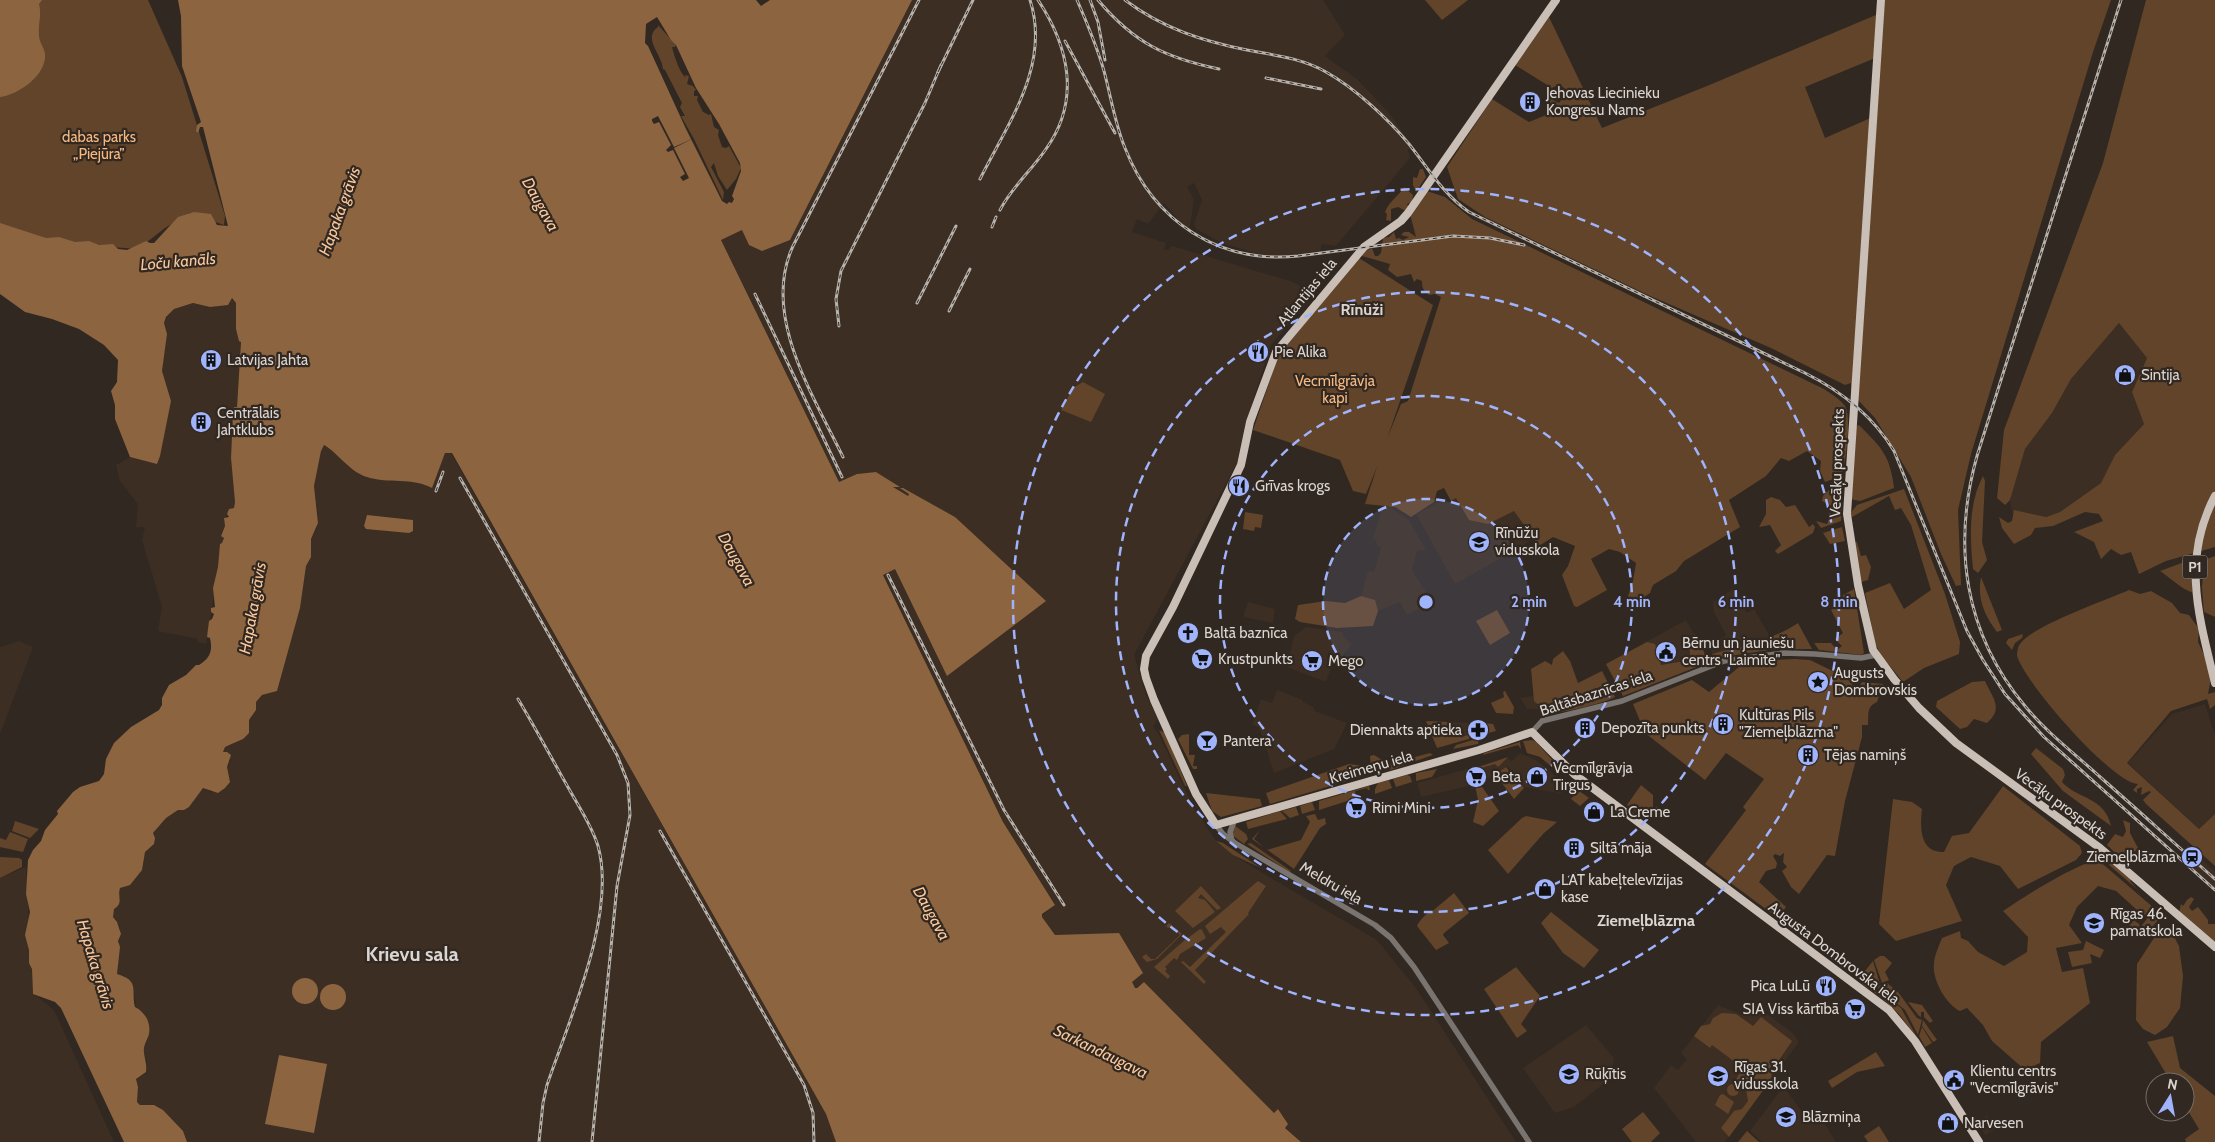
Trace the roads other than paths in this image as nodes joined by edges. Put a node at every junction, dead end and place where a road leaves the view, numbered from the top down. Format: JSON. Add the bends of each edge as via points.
{"nodes":[{"id":1,"x":1556,"y":0,"type":"edge"},
{"id":2,"x":1882,"y":0,"type":"edge"},
{"id":3,"x":2215,"y":496,"type":"edge"},
{"id":4,"x":1150,"y":645,"type":"joint"},
{"id":5,"x":1876,"y":655,"type":"junction"},
{"id":6,"x":2215,"y":683,"type":"edge"},
{"id":7,"x":1532,"y":732,"type":"junction"},
{"id":8,"x":1235,"y":819,"type":"junction"},
{"id":9,"x":1216,"y":824,"type":"junction"},
{"id":10,"x":1232,"y":840,"type":"junction"},
{"id":11,"x":2215,"y":947,"type":"edge"},
{"id":12,"x":1529,"y":1142,"type":"edge"},
{"id":13,"x":1979,"y":1142,"type":"edge"}],
"edges":[{"from":1,"to":4,"type":"main road","name":"Atlantijas iela","via":[[1408,213],[1364,247],[1276,352],[1250,422],[1240,465],[1173,607]]},
{"from":2,"to":5,"type":"main road","name":"Vecāķu prospekts","via":[[1847,514],[1867,629]]},
{"from":3,"to":6,"type":"main road","number":"P1","via":[[2201,528],[2195,576],[2196,602]]},
{"from":4,"to":9,"type":"main road","name":"Meldru iela","via":[[1144,669],[1150,691],[1196,794]]},
{"from":5,"to":7,"type":"street","name":"Baltāsbaznīcas iela","via":[[1861,658],[1783,653],[1724,661],[1622,701],[1542,721]]},
{"from":5,"to":11,"type":"main road","name":"Vecāķu prospekts","via":[[1916,704],[1956,743],[2100,848]]},
{"from":7,"to":8,"type":"main road","name":"Kreimeņu iela","via":[[1470,753]]},
{"from":7,"to":13,"type":"main road","name":"Augusta Dombrovska iela","via":[[1574,774],[1700,872],[1889,1010],[1915,1041]]},
{"from":8,"to":9,"type":"main road","name":"Kreimeņu iela"},
{"from":8,"to":10,"type":"street","via":[[1230,832]]},
{"from":9,"to":10,"type":"street","name":"Meldru iela"},
{"from":10,"to":12,"type":"street","name":"Meldru iela","via":[[1375,925],[1391,938],[1414,967]]}]}
